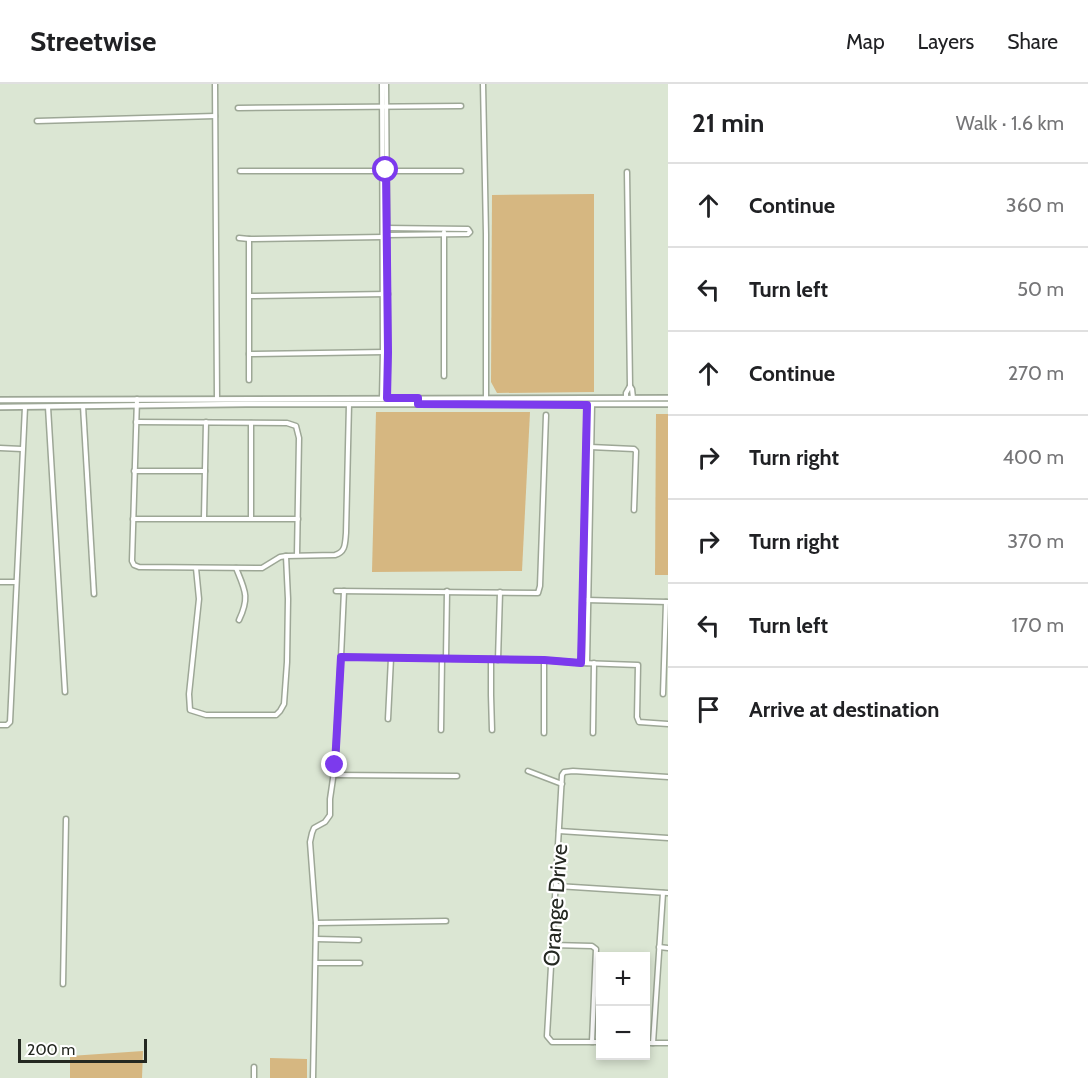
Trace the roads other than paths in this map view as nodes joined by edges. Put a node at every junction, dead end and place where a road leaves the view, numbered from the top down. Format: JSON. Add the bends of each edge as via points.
{"nodes":[{"id":1,"x":215,"y":84,"type":"edge"},
{"id":2,"x":384,"y":84,"type":"edge"},
{"id":3,"x":483,"y":84,"type":"edge"},
{"id":4,"x":461,"y":106,"type":"dead end"},
{"id":5,"x":238,"y":108,"type":"dead end"},
{"id":6,"x":384,"y":108,"type":"junction"},
{"id":7,"x":215,"y":116,"type":"junction"},
{"id":8,"x":37,"y":121,"type":"dead end"},
{"id":9,"x":384,"y":170,"type":"junction"},
{"id":10,"x":240,"y":171,"type":"dead end"},
{"id":11,"x":461,"y":171,"type":"dead end"},
{"id":12,"x":627,"y":172,"type":"dead end"},
{"id":13,"x":385,"y":228,"type":"junction"},
{"id":14,"x":444,"y":228,"type":"junction"},
{"id":15,"x":444,"y":234,"type":"junction"},
{"id":16,"x":384,"y":236,"type":"junction"},
{"id":17,"x":239,"y":238,"type":"dead end"},
{"id":18,"x":249,"y":240,"type":"junction"},
{"id":19,"x":382,"y":294,"type":"junction"},
{"id":20,"x":388,"y":294,"type":"junction"},
{"id":21,"x":250,"y":296,"type":"junction"},
{"id":22,"x":386,"y":352,"type":"junction"},
{"id":23,"x":249,"y":354,"type":"junction"},
{"id":24,"x":444,"y":376,"type":"dead end"},
{"id":25,"x":249,"y":380,"type":"dead end"},
{"id":26,"x":630,"y":386,"type":"junction"},
{"id":27,"x":384,"y":398,"type":"junction"},
{"id":28,"x":626,"y":398,"type":"junction"},
{"id":29,"x":633,"y":398,"type":"junction"},
{"id":30,"x":668,"y":398,"type":"edge"},
{"id":31,"x":0,"y":399,"type":"edge"},
{"id":32,"x":136,"y":399,"type":"junction"},
{"id":33,"x":217,"y":399,"type":"junction"},
{"id":34,"x":486,"y":399,"type":"junction"},
{"id":35,"x":418,"y":401,"type":"junction"},
{"id":36,"x":350,"y":404,"type":"junction"},
{"id":37,"x":668,"y":404,"type":"edge"},
{"id":38,"x":590,"y":405,"type":"junction"},
{"id":39,"x":83,"y":406,"type":"junction"},
{"id":40,"x":136,"y":406,"type":"junction"},
{"id":41,"x":0,"y":407,"type":"edge"},
{"id":42,"x":25,"y":407,"type":"junction"},
{"id":43,"x":48,"y":407,"type":"junction"},
{"id":44,"x":546,"y":415,"type":"dead end"},
{"id":45,"x":136,"y":422,"type":"junction"},
{"id":46,"x":206,"y":422,"type":"junction"},
{"id":47,"x":251,"y":423,"type":"junction"},
{"id":48,"x":588,"y":447,"type":"junction"},
{"id":49,"x":0,"y":448,"type":"edge"},
{"id":50,"x":22,"y":449,"type":"junction"},
{"id":51,"x":134,"y":471,"type":"junction"},
{"id":52,"x":205,"y":471,"type":"junction"},
{"id":53,"x":634,"y":510,"type":"dead end"},
{"id":54,"x":204,"y":518,"type":"junction"},
{"id":55,"x":250,"y":518,"type":"junction"},
{"id":56,"x":133,"y":519,"type":"junction"},
{"id":57,"x":298,"y":519,"type":"junction"},
{"id":58,"x":297,"y":555,"type":"junction"},
{"id":59,"x":286,"y":556,"type":"junction"},
{"id":60,"x":196,"y":568,"type":"junction"},
{"id":61,"x":236,"y":568,"type":"junction"},
{"id":62,"x":0,"y":582,"type":"edge"},
{"id":63,"x":16,"y":582,"type":"junction"},
{"id":64,"x":336,"y":591,"type":"dead end"},
{"id":65,"x":344,"y":591,"type":"junction"},
{"id":66,"x":447,"y":591,"type":"junction"},
{"id":67,"x":500,"y":592,"type":"junction"},
{"id":68,"x":94,"y":594,"type":"dead end"},
{"id":69,"x":585,"y":600,"type":"junction"},
{"id":70,"x":667,"y":602,"type":"edge"},
{"id":71,"x":239,"y":620,"type":"dead end"},
{"id":72,"x":341,"y":657,"type":"junction"},
{"id":73,"x":391,"y":658,"type":"junction"},
{"id":74,"x":444,"y":658,"type":"junction"},
{"id":75,"x":492,"y":660,"type":"junction"},
{"id":76,"x":498,"y":660,"type":"junction"},
{"id":77,"x":544,"y":660,"type":"junction"},
{"id":78,"x":584,"y":663,"type":"junction"},
{"id":79,"x":594,"y":663,"type":"junction"},
{"id":80,"x":65,"y":692,"type":"dead end"},
{"id":81,"x":663,"y":694,"type":"dead end"},
{"id":82,"x":388,"y":719,"type":"dead end"},
{"id":83,"x":668,"y":724,"type":"edge"},
{"id":84,"x":0,"y":725,"type":"edge"},
{"id":85,"x":441,"y":730,"type":"dead end"},
{"id":86,"x":492,"y":730,"type":"dead end"},
{"id":87,"x":544,"y":733,"type":"dead end"},
{"id":88,"x":593,"y":733,"type":"dead end"},
{"id":89,"x":528,"y":771,"type":"dead end"},
{"id":90,"x":334,"y":775,"type":"junction"},
{"id":91,"x":457,"y":776,"type":"dead end"},
{"id":92,"x":668,"y":777,"type":"edge"},
{"id":93,"x":562,"y":784,"type":"junction"},
{"id":94,"x":66,"y":819,"type":"dead end"},
{"id":95,"x":559,"y":831,"type":"junction"},
{"id":96,"x":668,"y":838,"type":"edge"},
{"id":97,"x":557,"y":886,"type":"junction"},
{"id":98,"x":666,"y":893,"type":"edge"},
{"id":99,"x":446,"y":921,"type":"dead end"},
{"id":100,"x":316,"y":923,"type":"junction"},
{"id":101,"x":316,"y":939,"type":"junction"},
{"id":102,"x":359,"y":940,"type":"dead end"},
{"id":103,"x":552,"y":945,"type":"junction"},
{"id":104,"x":659,"y":947,"type":"junction"},
{"id":105,"x":668,"y":948,"type":"edge"},
{"id":106,"x":316,"y":963,"type":"junction"},
{"id":107,"x":360,"y":963,"type":"dead end"},
{"id":108,"x":63,"y":984,"type":"dead end"},
{"id":109,"x":592,"y":1042,"type":"junction"},
{"id":110,"x":596,"y":1042,"type":"edge"},
{"id":111,"x":653,"y":1042,"type":"joint"},
{"id":112,"x":668,"y":1043,"type":"edge"},
{"id":113,"x":254,"y":1067,"type":"dead end"},
{"id":114,"x":254,"y":1078,"type":"edge"},
{"id":115,"x":313,"y":1078,"type":"edge"}],
"edges":[{"from":1,"to":7,"type":"street"},
{"from":2,"to":6,"type":"street"},
{"from":3,"to":34,"type":"street"},
{"from":4,"to":6,"type":"street"},
{"from":5,"to":6,"type":"street"},
{"from":6,"to":9,"type":"street"},
{"from":7,"to":8,"type":"street"},
{"from":7,"to":33,"type":"street"},
{"from":9,"to":10,"type":"street"},
{"from":9,"to":11,"type":"street"},
{"from":9,"to":13,"type":"street"},
{"from":12,"to":26,"type":"street"},
{"from":13,"to":14,"type":"street"},
{"from":13,"to":16,"type":"street"},
{"from":14,"to":15,"type":"street"},
{"from":14,"to":15,"type":"street","via":[[470,232]]},
{"from":15,"to":16,"type":"street"},
{"from":15,"to":24,"type":"street"},
{"from":16,"to":18,"type":"street"},
{"from":16,"to":19,"type":"street"},
{"from":16,"to":20,"type":"street"},
{"from":17,"to":18,"type":"street"},
{"from":18,"to":21,"type":"street"},
{"from":19,"to":20,"type":"street"},
{"from":19,"to":21,"type":"street"},
{"from":19,"to":22,"type":"street"},
{"from":20,"to":22,"type":"street"},
{"from":21,"to":23,"type":"street"},
{"from":22,"to":23,"type":"street"},
{"from":22,"to":27,"type":"street"},
{"from":23,"to":25,"type":"street"},
{"from":26,"to":28,"type":"street"},
{"from":26,"to":29,"type":"street"},
{"from":27,"to":33,"type":"street"},
{"from":27,"to":35,"type":"street"},
{"from":28,"to":29,"type":"street"},
{"from":28,"to":34,"type":"street"},
{"from":29,"to":30,"type":"street"},
{"from":31,"to":32,"type":"street"},
{"from":32,"to":33,"type":"street"},
{"from":32,"to":40,"type":"street"},
{"from":34,"to":35,"type":"street"},
{"from":35,"to":36,"type":"street"},
{"from":35,"to":38,"type":"street"},
{"from":36,"to":40,"type":"street"},
{"from":36,"to":58,"type":"street","via":[[344,550],[335,555]]},
{"from":37,"to":38,"type":"street"},
{"from":38,"to":48,"type":"street"},
{"from":39,"to":40,"type":"street"},
{"from":39,"to":43,"type":"street"},
{"from":39,"to":68,"type":"street"},
{"from":40,"to":45,"type":"street"},
{"from":41,"to":42,"type":"street"},
{"from":42,"to":43,"type":"street"},
{"from":42,"to":50,"type":"street"},
{"from":43,"to":80,"type":"street"},
{"from":44,"to":67,"type":"street","via":[[538,593]]},
{"from":45,"to":46,"type":"street"},
{"from":45,"to":51,"type":"street"},
{"from":46,"to":47,"type":"street"},
{"from":46,"to":52,"type":"street"},
{"from":47,"to":55,"type":"street"},
{"from":47,"to":57,"type":"street","via":[[296,426]]},
{"from":48,"to":53,"type":"street","via":[[634,448]]},
{"from":48,"to":69,"type":"street"},
{"from":49,"to":50,"type":"street"},
{"from":50,"to":63,"type":"street"},
{"from":51,"to":52,"type":"street"},
{"from":51,"to":56,"type":"street"},
{"from":52,"to":54,"type":"street"},
{"from":54,"to":55,"type":"street"},
{"from":54,"to":56,"type":"street"},
{"from":55,"to":57,"type":"street"},
{"from":56,"to":60,"type":"street","via":[[134,565]]},
{"from":57,"to":58,"type":"street"},
{"from":58,"to":59,"type":"street"},
{"from":59,"to":60,"type":"street","via":[[287,662],[284,704],[276,716],[206,715],[189,710],[199,599]]},
{"from":59,"to":61,"type":"street","via":[[262,568]]},
{"from":60,"to":61,"type":"street"},
{"from":61,"to":71,"type":"street","via":[[246,591],[245,608]]},
{"from":62,"to":63,"type":"street"},
{"from":63,"to":84,"type":"street","via":[[10,722]]},
{"from":64,"to":65,"type":"street"},
{"from":65,"to":66,"type":"street"},
{"from":65,"to":72,"type":"street"},
{"from":66,"to":67,"type":"street"},
{"from":66,"to":74,"type":"street"},
{"from":67,"to":76,"type":"street"},
{"from":69,"to":70,"type":"street"},
{"from":69,"to":78,"type":"street"},
{"from":70,"to":81,"type":"street"},
{"from":72,"to":73,"type":"street"},
{"from":72,"to":90,"type":"street"},
{"from":73,"to":74,"type":"street"},
{"from":73,"to":82,"type":"street"},
{"from":74,"to":75,"type":"street"},
{"from":74,"to":85,"type":"street"},
{"from":75,"to":76,"type":"street"},
{"from":75,"to":86,"type":"street"},
{"from":76,"to":77,"type":"street"},
{"from":77,"to":78,"type":"street"},
{"from":77,"to":87,"type":"street"},
{"from":78,"to":79,"type":"street"},
{"from":79,"to":83,"type":"street","via":[[638,664],[639,722]]},
{"from":79,"to":88,"type":"street"},
{"from":89,"to":93,"type":"street"},
{"from":90,"to":91,"type":"street"},
{"from":90,"to":100,"type":"street","via":[[330,815],[314,828],[310,838]]},
{"from":92,"to":93,"type":"street","name":"Orange Drive","via":[[573,771],[564,772]]},
{"from":93,"to":95,"type":"street","name":"Orange Drive"},
{"from":94,"to":108,"type":"street"},
{"from":95,"to":96,"type":"street"},
{"from":95,"to":97,"type":"street","name":"Orange Drive"},
{"from":97,"to":98,"type":"street"},
{"from":97,"to":103,"type":"street","name":"Orange Drive"},
{"from":98,"to":104,"type":"street"},
{"from":99,"to":100,"type":"street"},
{"from":100,"to":101,"type":"street"},
{"from":101,"to":102,"type":"street"},
{"from":101,"to":106,"type":"street"},
{"from":103,"to":109,"type":"street","via":[[596,949]]},
{"from":103,"to":109,"type":"street","name":"Orange Drive","via":[[548,1039]]},
{"from":104,"to":105,"type":"street"},
{"from":104,"to":111,"type":"street"},
{"from":106,"to":107,"type":"street"},
{"from":106,"to":115,"type":"street"},
{"from":109,"to":110,"type":"street"},
{"from":111,"to":112,"type":"street"},
{"from":113,"to":114,"type":"street"}]}
